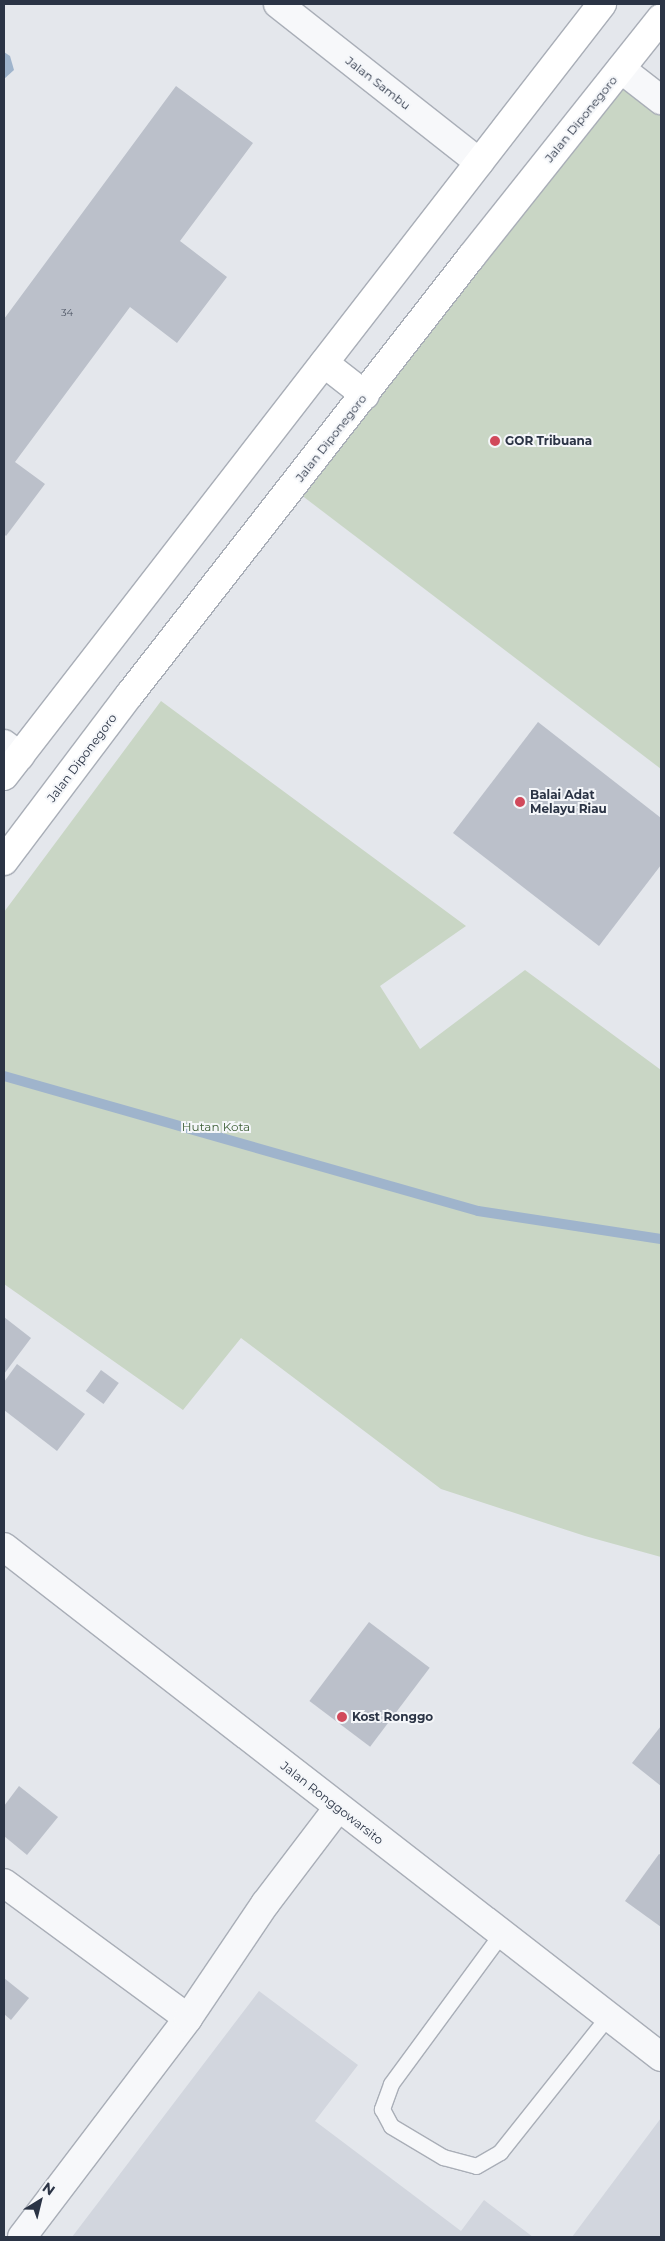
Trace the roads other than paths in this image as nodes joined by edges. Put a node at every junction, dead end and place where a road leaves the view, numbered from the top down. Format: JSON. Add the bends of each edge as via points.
{"nodes":[{"id":1,"x":278,"y":4,"type":"edge"},
{"id":2,"x":602,"y":4,"type":"edge"},
{"id":3,"x":661,"y":18,"type":"edge"},
{"id":4,"x":621,"y":69,"type":"junction"},
{"id":5,"x":661,"y":100,"type":"edge"},
{"id":6,"x":478,"y":162,"type":"junction"},
{"id":7,"x":324,"y":363,"type":"junction"},
{"id":8,"x":365,"y":395,"type":"junction"},
{"id":9,"x":9,"y":759,"type":"edge"},
{"id":10,"x":4,"y":861,"type":"edge"},
{"id":11,"x":4,"y":1547,"type":"edge"},
{"id":12,"x":338,"y":1808,"type":"junction"},
{"id":13,"x":4,"y":1883,"type":"edge"},
{"id":14,"x":500,"y":1934,"type":"junction"},
{"id":15,"x":608,"y":2016,"type":"junction"},
{"id":16,"x":188,"y":2018,"type":"junction"},
{"id":17,"x":661,"y":2057,"type":"edge"},
{"id":18,"x":22,"y":2237,"type":"edge"}],
"edges":[{"from":1,"to":6,"type":"street","name":"Jalan Sambu"},
{"from":2,"to":6,"type":"main road"},
{"from":3,"to":4,"type":"main road","name":"Jalan Diponegoro"},
{"from":4,"to":5,"type":"street"},
{"from":4,"to":8,"type":"main road","name":"Jalan Diponegoro"},
{"from":6,"to":7,"type":"main road"},
{"from":7,"to":8,"type":"main road"},
{"from":7,"to":9,"type":"main road"},
{"from":8,"to":10,"type":"main road","name":"Jalan Diponegoro","via":[[124,702]]},
{"from":11,"to":12,"type":"street","name":"Jalan Ronggowarsito"},
{"from":12,"to":14,"type":"street","name":"Jalan Ronggowarsito"},
{"from":12,"to":16,"type":"street","via":[[265,1904]]},
{"from":13,"to":16,"type":"street"},
{"from":14,"to":15,"type":"street","name":"Jalan Ronggowarsito"},
{"from":14,"to":15,"type":"lane","via":[[391,2084],[382,2109],[391,2126],[443,2157],[476,2166],[500,2152]]},
{"from":15,"to":17,"type":"street","name":"Jalan Ronggowarsito"},
{"from":16,"to":18,"type":"street"}]}
